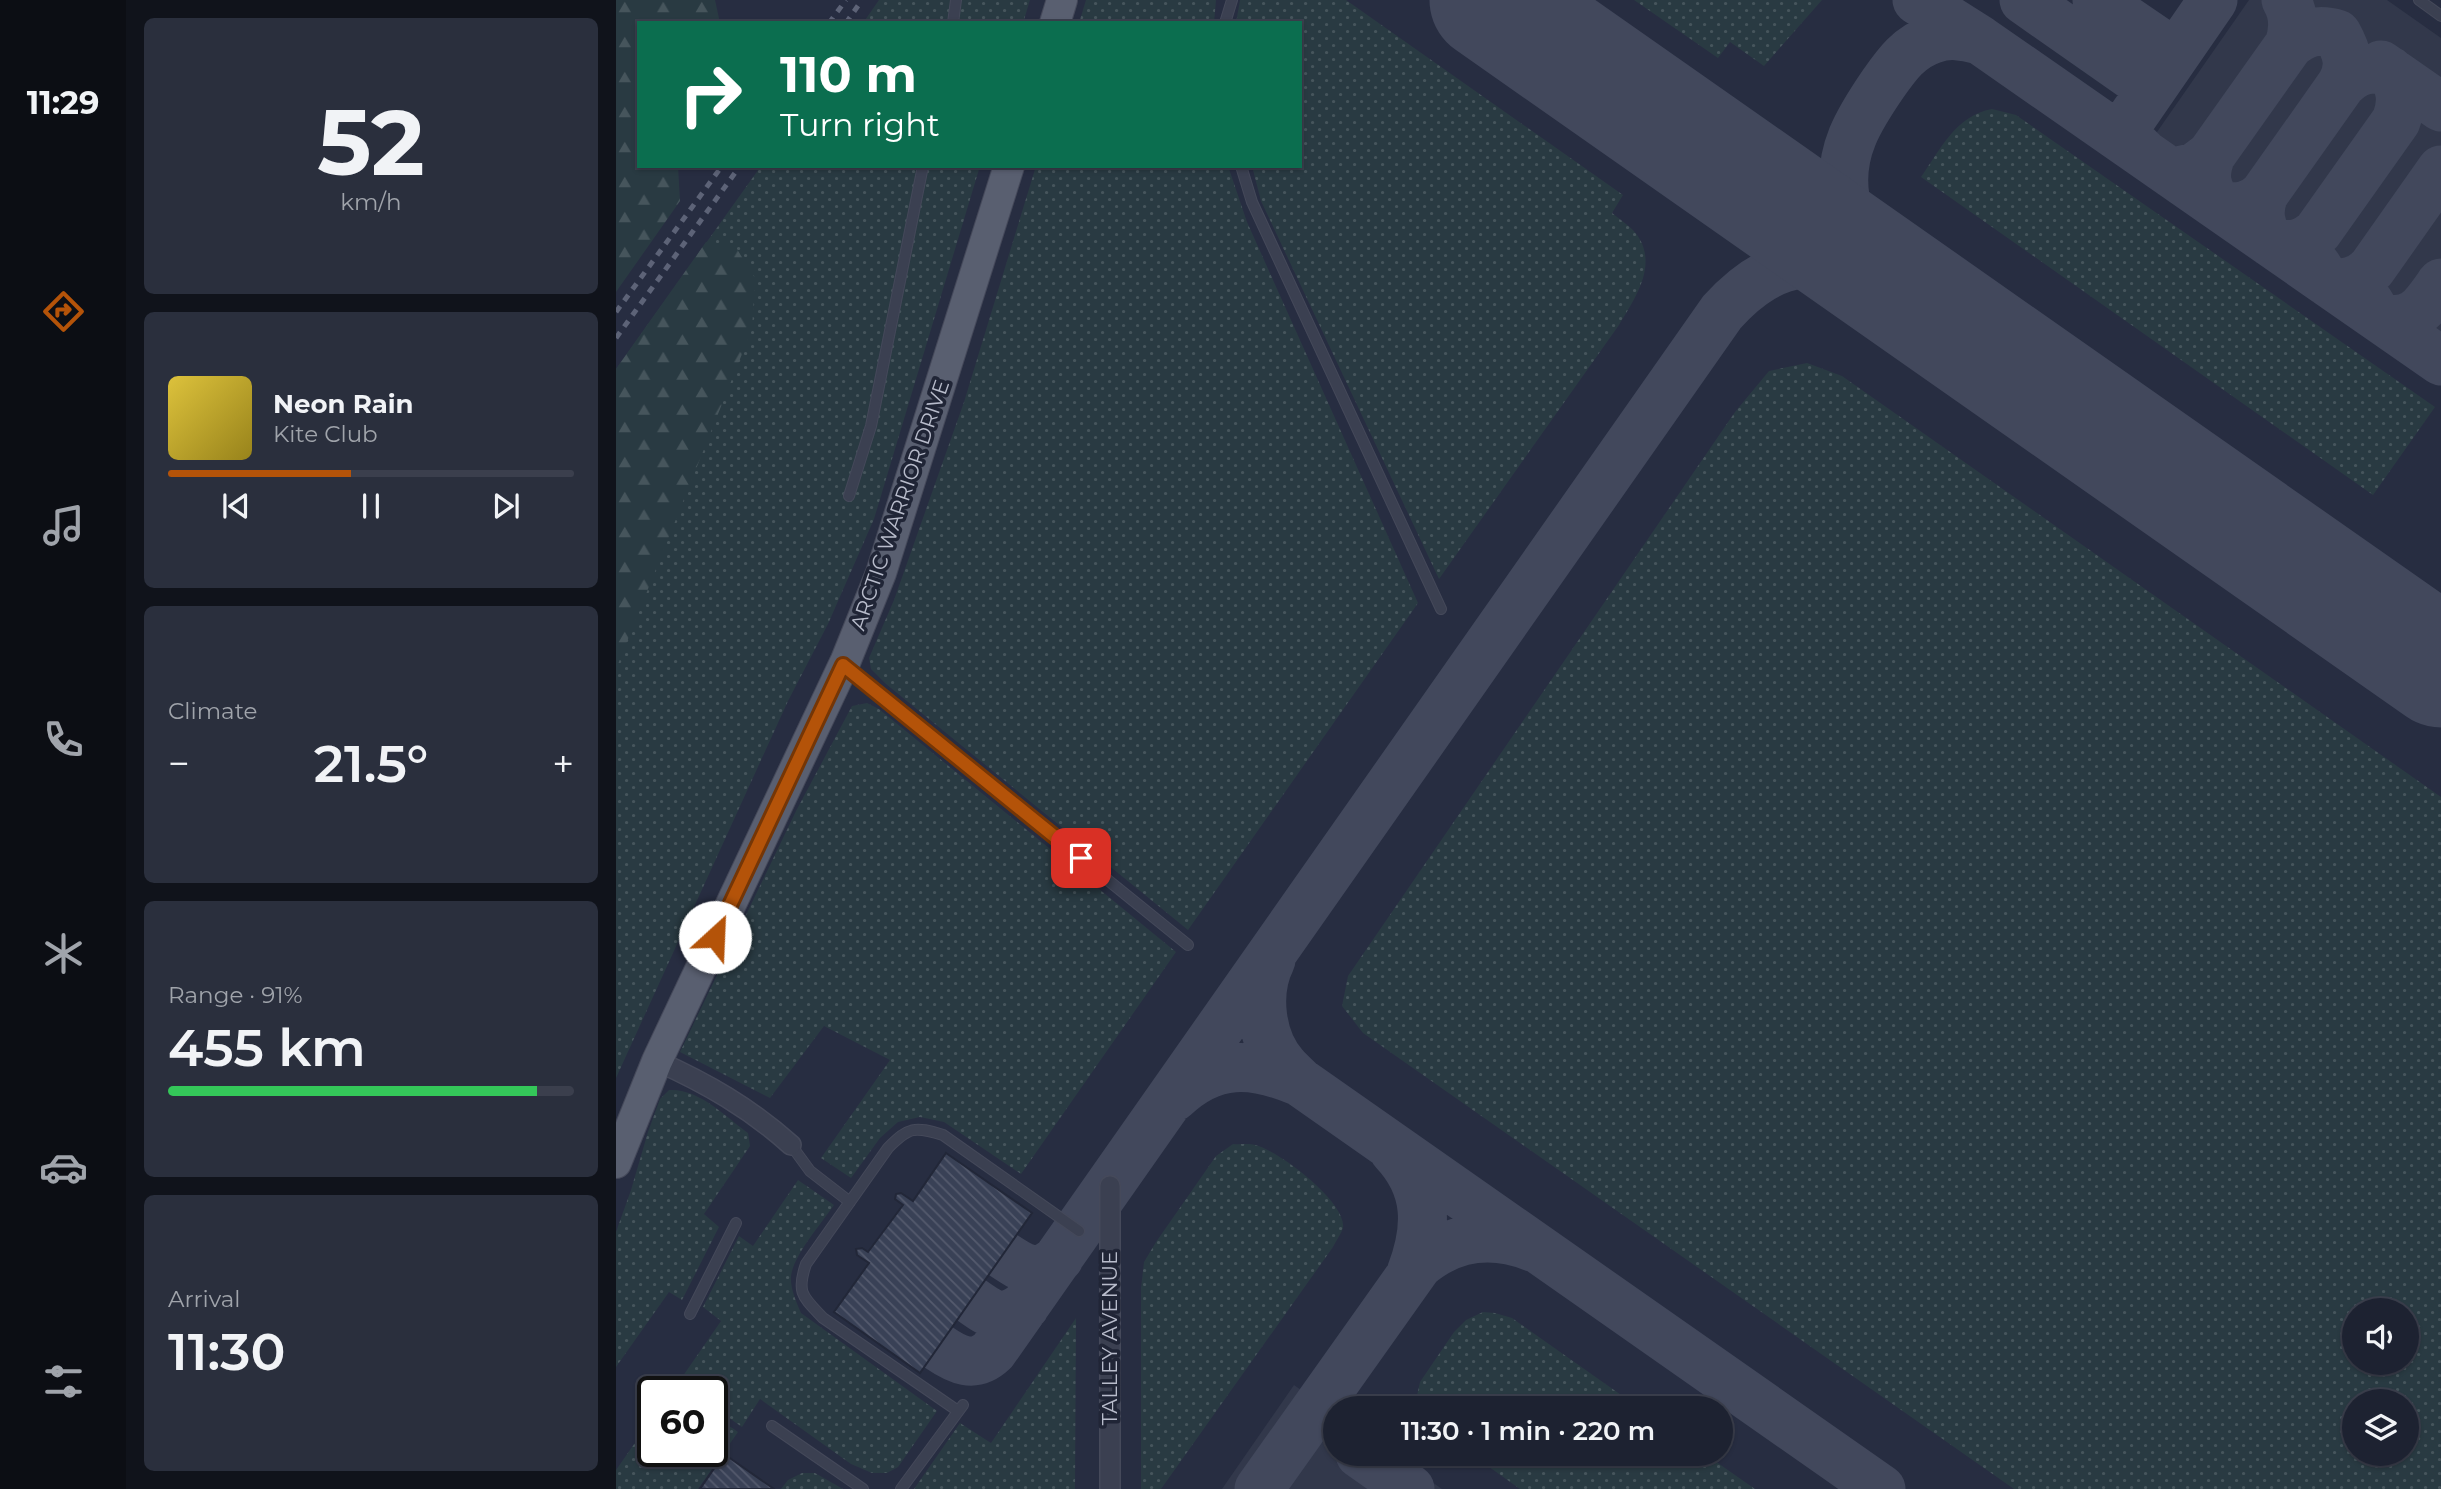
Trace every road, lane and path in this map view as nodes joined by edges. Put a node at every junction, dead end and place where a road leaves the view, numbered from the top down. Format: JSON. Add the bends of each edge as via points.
{"nodes":[{"id":1,"x":956,"y":0,"type":"edge"},
{"id":2,"x":1062,"y":0,"type":"edge"},
{"id":3,"x":1232,"y":0,"type":"edge"},
{"id":4,"x":2419,"y":0,"type":"edge"},
{"id":5,"x":2441,"y":16,"type":"edge"},
{"id":6,"x":953,"y":21,"type":"edge"},
{"id":7,"x":1056,"y":21,"type":"edge"},
{"id":8,"x":1226,"y":21,"type":"edge"},
{"id":9,"x":923,"y":168,"type":"edge"},
{"id":10,"x":1008,"y":168,"type":"edge"},
{"id":11,"x":1242,"y":168,"type":"edge"},
{"id":12,"x":849,"y":496,"type":"dead end"},
{"id":13,"x":1441,"y":609,"type":"dead end"},
{"id":14,"x":843,"y":665,"type":"junction"},
{"id":15,"x":1188,"y":945,"type":"dead end"},
{"id":16,"x":657,"y":1061,"type":"junction"},
{"id":17,"x":616,"y":1124,"type":"edge"},
{"id":18,"x":791,"y":1145,"type":"joint"},
{"id":19,"x":616,"y":1163,"type":"edge"},
{"id":20,"x":1110,"y":1186,"type":"dead end"},
{"id":21,"x":850,"y":1202,"type":"junction"},
{"id":22,"x":736,"y":1223,"type":"dead end"},
{"id":23,"x":1079,"y":1231,"type":"dead end"},
{"id":24,"x":690,"y":1314,"type":"dead end"},
{"id":25,"x":772,"y":1426,"type":"dead end"},
{"id":26,"x":863,"y":1489,"type":"edge"},
{"id":27,"x":901,"y":1489,"type":"edge"},
{"id":28,"x":1110,"y":1489,"type":"edge"}],
"edges":[{"from":1,"to":6,"type":"lane"},
{"from":2,"to":7,"type":"main road"},
{"from":3,"to":8,"type":"lane"},
{"from":4,"to":5,"type":"lane"},
{"from":9,"to":12,"type":"lane","via":[[871,426]]},
{"from":10,"to":14,"type":"main road","name":"ARCTIC WARRIOR DRIVE","via":[[881,573]]},
{"from":11,"to":13,"type":"lane","via":[[1252,202]]},
{"from":14,"to":15,"type":"lane"},
{"from":14,"to":16,"type":"main road","name":"ARCTIC WARRIOR DRIVE"},
{"from":16,"to":17,"type":"main road","name":"ARCTIC WARRIOR DRIVE"},
{"from":16,"to":18,"type":"street","via":[[732,1098]]},
{"from":16,"to":19,"type":"main road","name":"ARCTIC WARRIOR DRIVE"},
{"from":18,"to":21,"type":"lane","via":[[810,1171]]},
{"from":20,"to":28,"type":"street","name":"TALLEY AVENUE"},
{"from":21,"to":23,"type":"lane","via":[[904,1132],[923,1128],[943,1135]]},
{"from":21,"to":27,"type":"lane","via":[[806,1265],[800,1284],[806,1301],[823,1318],[961,1408]]},
{"from":22,"to":24,"type":"lane"},
{"from":25,"to":26,"type":"lane"}]}
